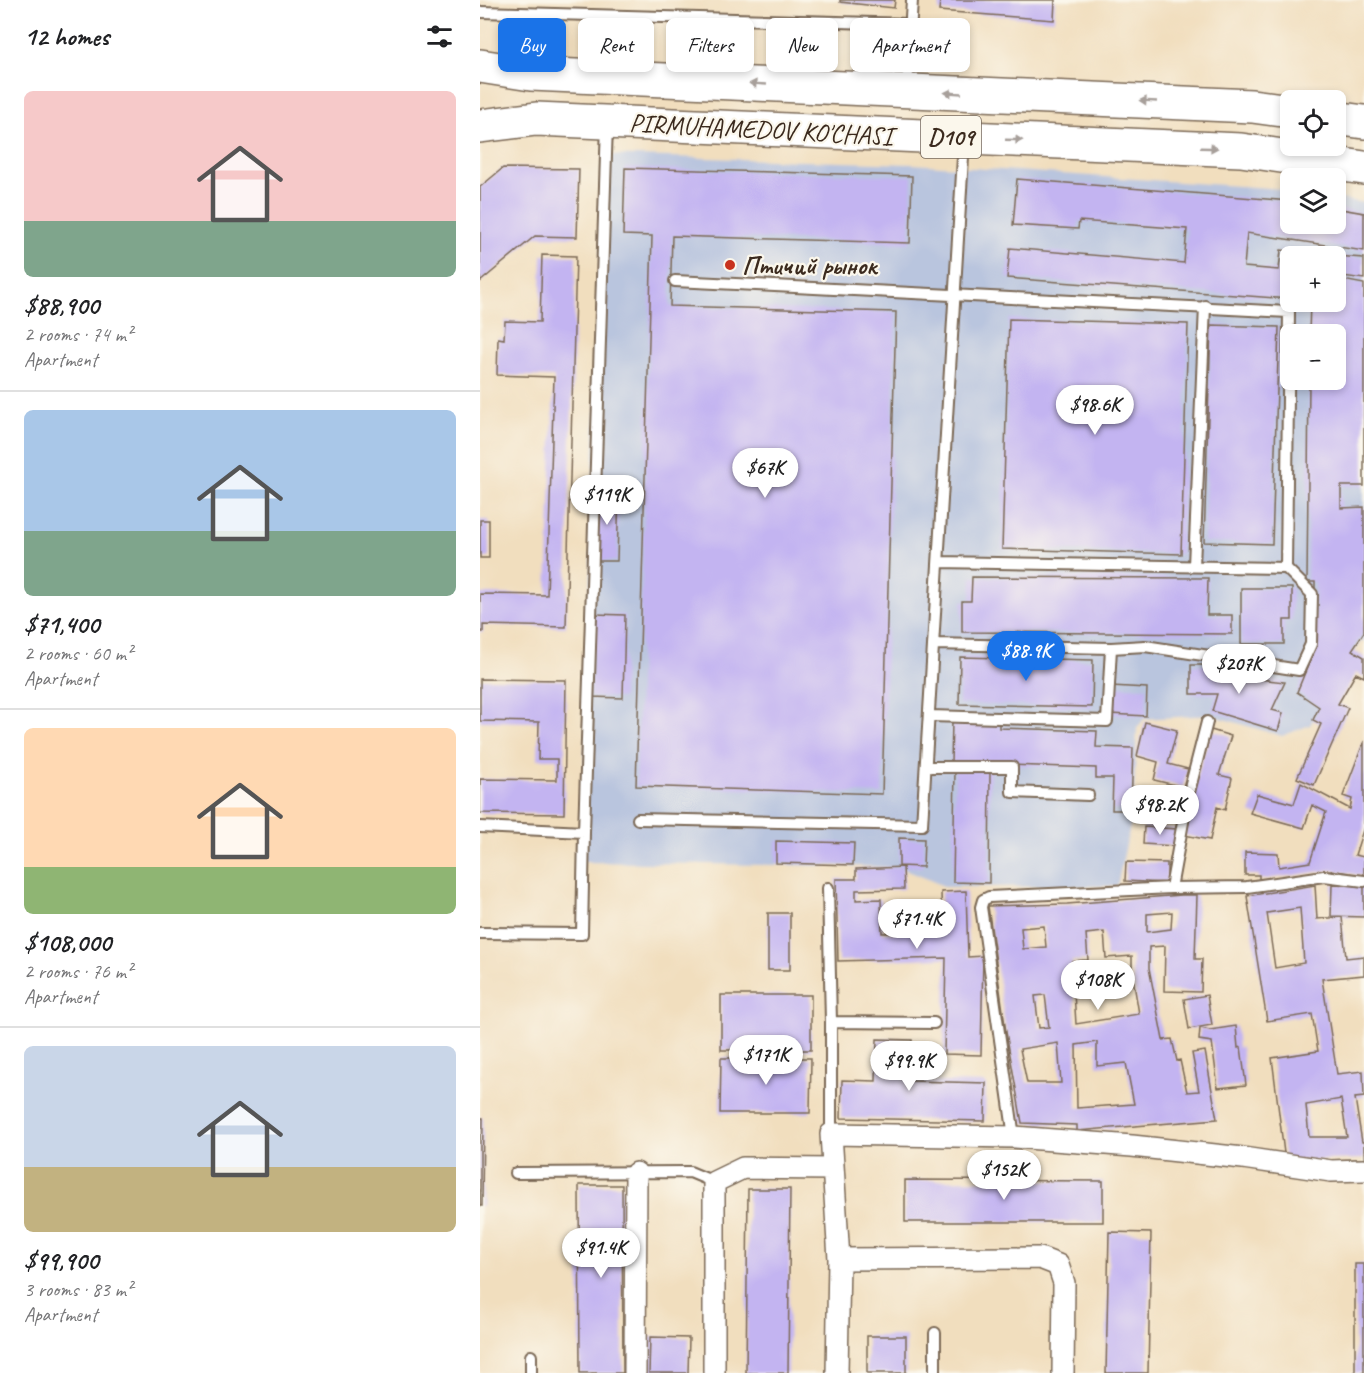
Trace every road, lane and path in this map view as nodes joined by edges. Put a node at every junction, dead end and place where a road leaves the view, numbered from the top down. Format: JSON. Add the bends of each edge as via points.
{"nodes":[{"id":1,"x":912,"y":0,"type":"edge"},
{"id":2,"x":480,"y":12,"type":"edge"},
{"id":3,"x":910,"y":18,"type":"edge"},
{"id":4,"x":850,"y":22,"type":"edge"},
{"id":5,"x":480,"y":66,"type":"edge"},
{"id":6,"x":908,"y":72,"type":"edge"},
{"id":7,"x":907,"y":91,"type":"junction"},
{"id":8,"x":1280,"y":110,"type":"edge"},
{"id":9,"x":1346,"y":120,"type":"edge"},
{"id":10,"x":607,"y":122,"type":"junction"},
{"id":11,"x":1364,"y":122,"type":"edge"},
{"id":12,"x":480,"y":126,"type":"edge"},
{"id":13,"x":964,"y":138,"type":"junction"},
{"id":14,"x":1364,"y":168,"type":"edge"},
{"id":15,"x":675,"y":281,"type":"dead end"},
{"id":16,"x":955,"y":294,"type":"junction"},
{"id":17,"x":1205,"y":306,"type":"junction"},
{"id":18,"x":939,"y":562,"type":"junction"},
{"id":19,"x":1194,"y":566,"type":"junction"},
{"id":20,"x":1286,"y":568,"type":"junction"},
{"id":21,"x":934,"y":644,"type":"junction"},
{"id":22,"x":1112,"y":648,"type":"junction"},
{"id":23,"x":930,"y":716,"type":"junction"},
{"id":24,"x":1207,"y":722,"type":"dead end"},
{"id":25,"x":927,"y":767,"type":"junction"},
{"id":26,"x":1088,"y":795,"type":"dead end"},
{"id":27,"x":638,"y":819,"type":"dead end"},
{"id":28,"x":480,"y":827,"type":"edge"},
{"id":29,"x":584,"y":832,"type":"junction"},
{"id":30,"x":1364,"y":881,"type":"edge"},
{"id":31,"x":828,"y":888,"type":"dead end"},
{"id":32,"x":1171,"y":888,"type":"junction"},
{"id":33,"x":480,"y":933,"type":"edge"},
{"id":34,"x":831,"y":1022,"type":"junction"},
{"id":35,"x":934,"y":1023,"type":"dead end"},
{"id":36,"x":831,"y":1134,"type":"junction"},
{"id":37,"x":1014,"y":1137,"type":"junction"},
{"id":38,"x":832,"y":1169,"type":"junction"},
{"id":39,"x":1364,"y":1170,"type":"edge"},
{"id":40,"x":516,"y":1173,"type":"dead end"},
{"id":41,"x":636,"y":1173,"type":"junction"},
{"id":42,"x":714,"y":1182,"type":"junction"},
{"id":43,"x":839,"y":1260,"type":"junction"},
{"id":44,"x":935,"y":1333,"type":"dead end"},
{"id":45,"x":531,"y":1356,"type":"dead end"},
{"id":46,"x":531,"y":1373,"type":"edge"},
{"id":47,"x":635,"y":1373,"type":"edge"},
{"id":48,"x":714,"y":1373,"type":"edge"},
{"id":49,"x":837,"y":1373,"type":"edge"},
{"id":50,"x":935,"y":1373,"type":"edge"},
{"id":51,"x":1063,"y":1373,"type":"edge"}],
"edges":[{"from":1,"to":3,"type":"lane"},
{"from":2,"to":4,"type":"lane"},
{"from":7,"to":5,"type":"main road","name":"PIRMUHAMEDOV KO'CHASI","number":"D109","one_way":true,"via":[[531,74]]},
{"from":6,"to":7,"type":"lane"},
{"from":8,"to":7,"type":"main road","name":"PIRMUHAMEDOV KO'CHASI","number":"D109","one_way":true},
{"from":9,"to":11,"type":"main road"},
{"from":10,"to":12,"type":"main road","name":"PIRMUHAMEDOV KO'CHASI","number":"D109","via":[[536,119]]},
{"from":10,"to":13,"type":"main road","name":"PIRMUHAMEDOV KO'CHASI","number":"D109"},
{"from":10,"to":29,"type":"lane"},
{"from":13,"to":14,"type":"main road","name":"PIRMUHAMEDOV KO'CHASI","number":"D109","one_way":true,"via":[[1241,150]]},
{"from":13,"to":16,"type":"lane"},
{"from":15,"to":16,"type":"lane"},
{"from":16,"to":17,"type":"lane"},
{"from":16,"to":18,"type":"lane"},
{"from":17,"to":19,"type":"lane"},
{"from":17,"to":20,"type":"lane","via":[[1289,312]]},
{"from":18,"to":19,"type":"lane"},
{"from":18,"to":21,"type":"lane"},
{"from":19,"to":20,"type":"lane"},
{"from":20,"to":22,"type":"lane","via":[[1312,594],[1311,644],[1299,670],[1145,646]]},
{"from":21,"to":22,"type":"lane"},
{"from":21,"to":23,"type":"lane"},
{"from":22,"to":23,"type":"lane","via":[[1107,721]]},
{"from":23,"to":25,"type":"lane"},
{"from":24,"to":32,"type":"lane","via":[[1187,800]]},
{"from":25,"to":26,"type":"lane","via":[[1011,767],[1011,792]]},
{"from":25,"to":27,"type":"lane","via":[[922,825]]},
{"from":28,"to":29,"type":"lane"},
{"from":29,"to":33,"type":"lane","via":[[582,934]]},
{"from":30,"to":32,"type":"lane","via":[[1324,876],[1246,887]]},
{"from":31,"to":34,"type":"lane"},
{"from":32,"to":37,"type":"lane","via":[[983,900]]},
{"from":34,"to":35,"type":"lane"},
{"from":34,"to":36,"type":"lane"},
{"from":36,"to":37,"type":"street"},
{"from":36,"to":38,"type":"street"},
{"from":37,"to":39,"type":"street","via":[[1243,1158],[1330,1172]]},
{"from":38,"to":42,"type":"street","via":[[743,1168]]},
{"from":38,"to":43,"type":"street"},
{"from":40,"to":41,"type":"lane"},
{"from":41,"to":42,"type":"lane","via":[[690,1172]]},
{"from":41,"to":47,"type":"street"},
{"from":42,"to":48,"type":"street"},
{"from":43,"to":49,"type":"street"},
{"from":43,"to":51,"type":"street","via":[[1040,1257],[1058,1264],[1064,1283]]},
{"from":44,"to":50,"type":"lane"},
{"from":45,"to":46,"type":"lane"}]}
